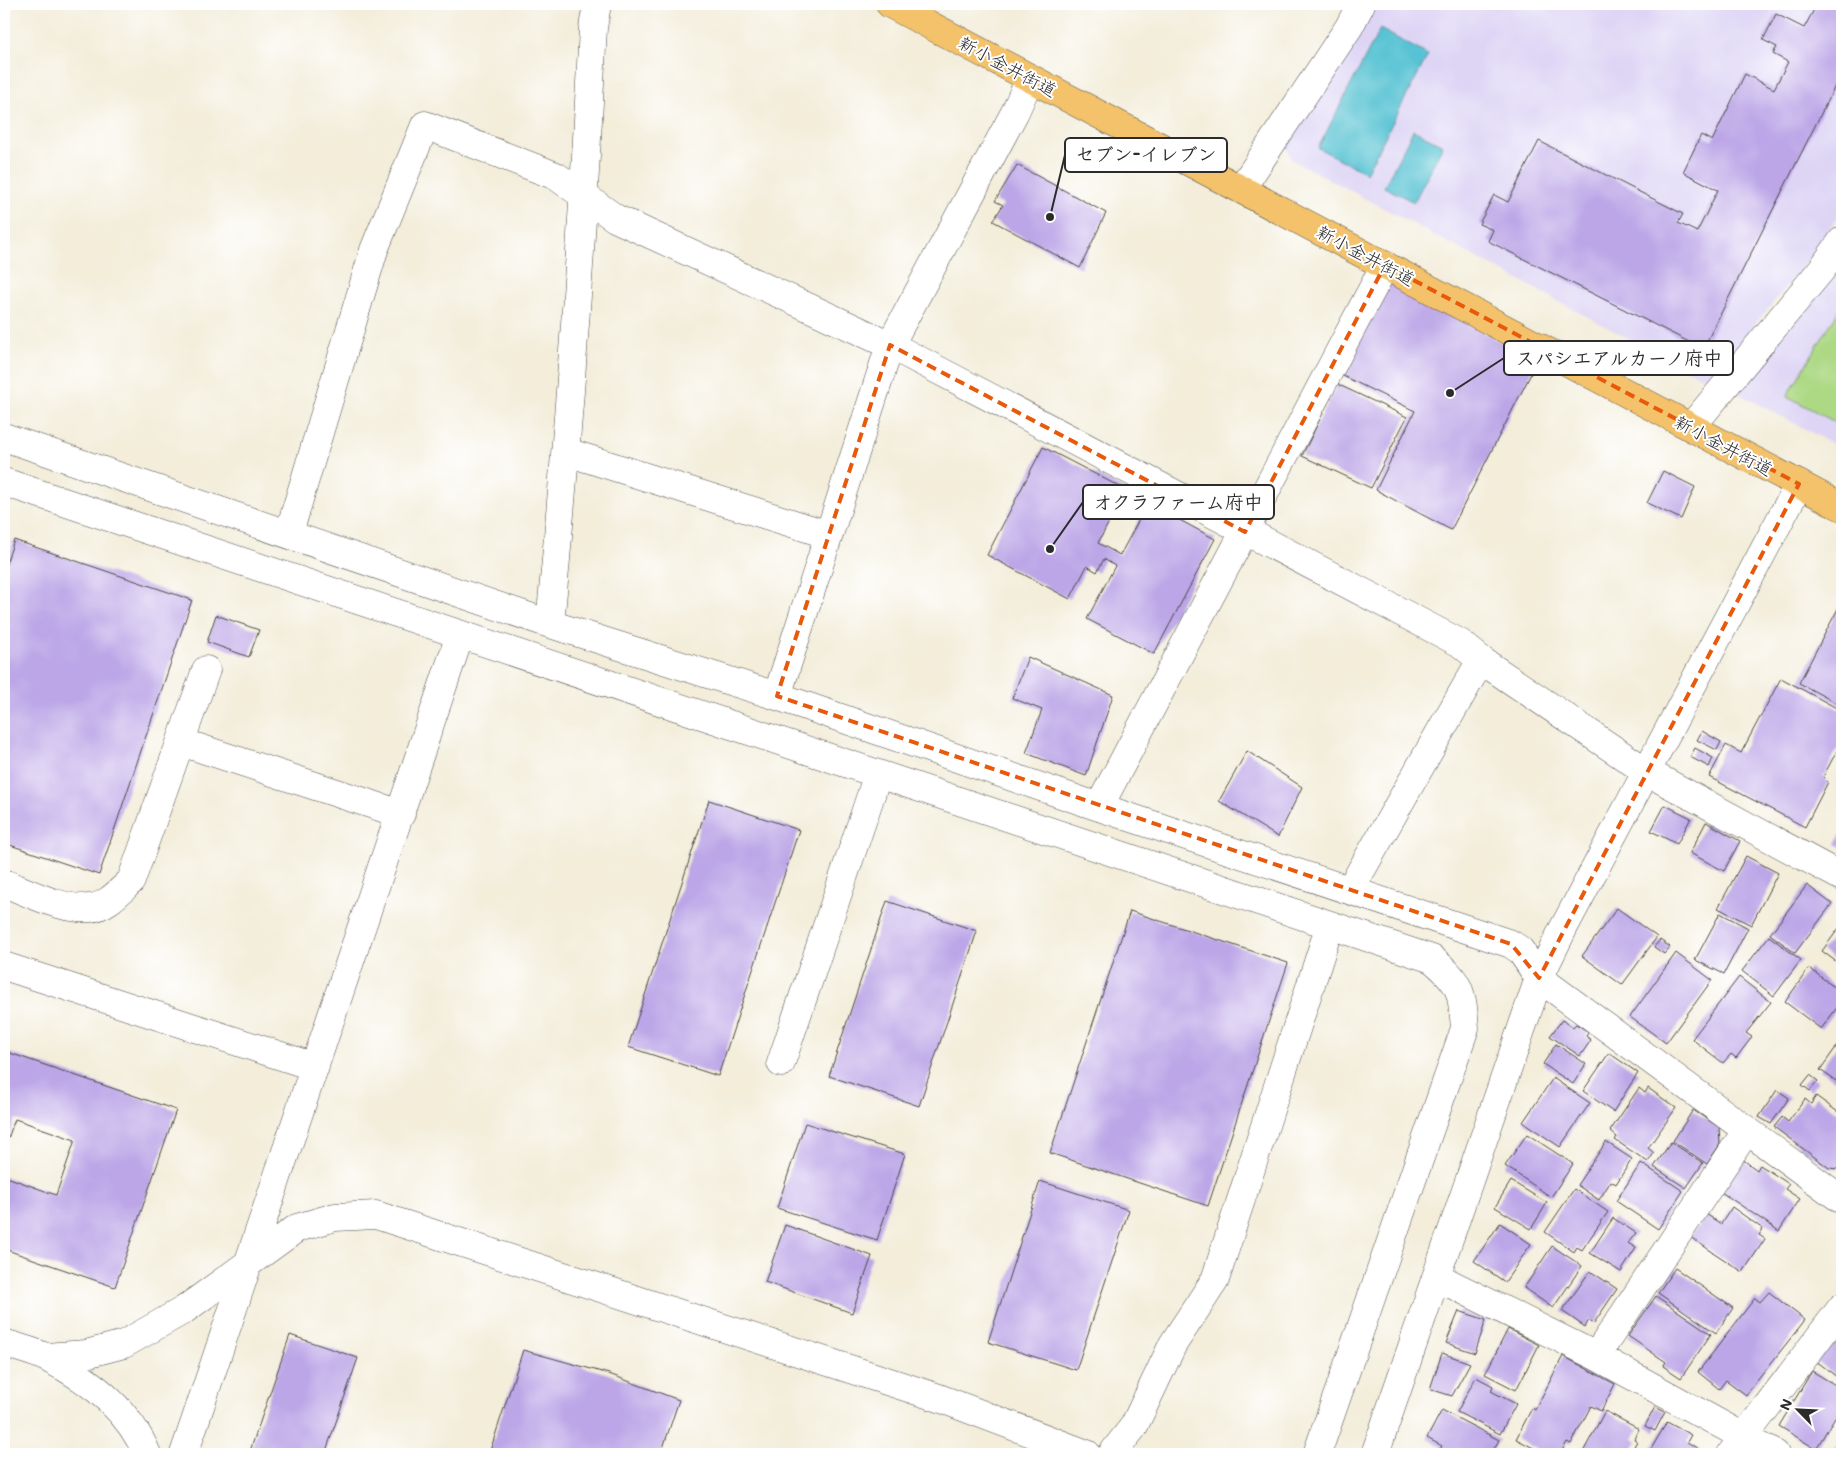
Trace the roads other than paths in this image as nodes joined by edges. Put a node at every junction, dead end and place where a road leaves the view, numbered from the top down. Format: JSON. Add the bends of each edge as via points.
{"nodes":[{"id":1,"x":597,"y":4,"type":"edge"},
{"id":2,"x":890,"y":4,"type":"edge"},
{"id":3,"x":1361,"y":4,"type":"edge"},
{"id":4,"x":1030,"y":78,"type":"junction"},
{"id":5,"x":1241,"y":189,"type":"junction"},
{"id":6,"x":585,"y":195,"type":"junction"},
{"id":7,"x":1842,"y":241,"type":"edge"},
{"id":8,"x":1385,"y":265,"type":"junction"},
{"id":9,"x":890,"y":345,"type":"junction"},
{"id":10,"x":1691,"y":427,"type":"junction"},
{"id":11,"x":4,"y":436,"type":"edge"},
{"id":12,"x":567,"y":452,"type":"junction"},
{"id":13,"x":4,"y":482,"type":"edge"},
{"id":14,"x":1799,"y":484,"type":"junction"},
{"id":15,"x":1842,"y":507,"type":"edge"},
{"id":16,"x":1245,"y":532,"type":"junction"},
{"id":17,"x":289,"y":533,"type":"junction"},
{"id":18,"x":829,"y":535,"type":"junction"},
{"id":19,"x":550,"y":624,"type":"junction"},
{"id":20,"x":460,"y":635,"type":"junction"},
{"id":21,"x":1481,"y":660,"type":"junction"},
{"id":22,"x":206,"y":670,"type":"dead end"},
{"id":23,"x":777,"y":696,"type":"junction"},
{"id":24,"x":181,"y":742,"type":"junction"},
{"id":25,"x":1646,"y":772,"type":"junction"},
{"id":26,"x":878,"y":774,"type":"junction"},
{"id":27,"x":1099,"y":807,"type":"junction"},
{"id":28,"x":400,"y":814,"type":"junction"},
{"id":29,"x":1842,"y":877,"type":"edge"},
{"id":30,"x":4,"y":883,"type":"edge"},
{"id":31,"x":1350,"y":890,"type":"junction"},
{"id":32,"x":1330,"y":925,"type":"junction"},
{"id":33,"x":4,"y":966,"type":"edge"},
{"id":34,"x":1539,"y":978,"type":"junction"},
{"id":35,"x":781,"y":1063,"type":"dead end"},
{"id":36,"x":315,"y":1067,"type":"junction"},
{"id":37,"x":1747,"y":1130,"type":"junction"},
{"id":38,"x":1841,"y":1197,"type":"edge"},
{"id":39,"x":248,"y":1262,"type":"junction"},
{"id":40,"x":1437,"y":1277,"type":"junction"},
{"id":41,"x":1842,"y":1307,"type":"edge"},
{"id":42,"x":4,"y":1343,"type":"edge"},
{"id":43,"x":1596,"y":1356,"type":"junction"},
{"id":44,"x":46,"y":1357,"type":"junction"},
{"id":45,"x":1737,"y":1446,"type":"edge"},
{"id":46,"x":147,"y":1454,"type":"edge"},
{"id":47,"x":184,"y":1454,"type":"edge"},
{"id":48,"x":1087,"y":1454,"type":"edge"},
{"id":49,"x":1112,"y":1454,"type":"edge"},
{"id":50,"x":1317,"y":1454,"type":"edge"},
{"id":51,"x":1375,"y":1454,"type":"edge"},
{"id":52,"x":1775,"y":1454,"type":"edge"}],
"edges":[{"from":1,"to":6,"type":"street"},
{"from":2,"to":4,"type":"main road","name":"新小金井街道"},
{"from":3,"to":5,"type":"street"},
{"from":4,"to":5,"type":"main road","name":"新小金井街道"},
{"from":4,"to":9,"type":"street","via":[[1015,112]]},
{"from":5,"to":8,"type":"main road","name":"新小金井街道"},
{"from":6,"to":9,"type":"street","via":[[615,218]]},
{"from":6,"to":12,"type":"street"},
{"from":6,"to":17,"type":"street","via":[[556,176],[425,125],[374,250]]},
{"from":7,"to":10,"type":"street"},
{"from":8,"to":10,"type":"main road","name":"新小金井街道"},
{"from":8,"to":16,"type":"street"},
{"from":9,"to":16,"type":"street"},
{"from":9,"to":18,"type":"street"},
{"from":10,"to":14,"type":"main road","name":"新小金井街道"},
{"from":11,"to":17,"type":"street"},
{"from":12,"to":18,"type":"street"},
{"from":12,"to":19,"type":"street"},
{"from":13,"to":20,"type":"street"},
{"from":14,"to":15,"type":"main road","name":"新小金井街道"},
{"from":14,"to":25,"type":"street"},
{"from":16,"to":21,"type":"street","via":[[1460,643]]},
{"from":16,"to":27,"type":"street"},
{"from":17,"to":19,"type":"street"},
{"from":18,"to":23,"type":"street"},
{"from":19,"to":23,"type":"street"},
{"from":20,"to":26,"type":"street"},
{"from":20,"to":28,"type":"street"},
{"from":21,"to":25,"type":"street"},
{"from":21,"to":31,"type":"street"},
{"from":22,"to":24,"type":"street"},
{"from":23,"to":27,"type":"street"},
{"from":24,"to":28,"type":"street"},
{"from":24,"to":30,"type":"street","via":[[131,881],[112,899],[91,908],[62,904]]},
{"from":25,"to":29,"type":"street"},
{"from":25,"to":34,"type":"street"},
{"from":26,"to":32,"type":"street"},
{"from":26,"to":35,"type":"street"},
{"from":27,"to":31,"type":"street"},
{"from":28,"to":36,"type":"street"},
{"from":31,"to":34,"type":"street","via":[[1511,944],[1520,950]]},
{"from":32,"to":49,"type":"street","via":[[1215,1280],[1173,1344],[1134,1426]]},
{"from":32,"to":50,"type":"street","via":[[1432,959],[1453,977],[1463,1001],[1465,1028]]},
{"from":33,"to":36,"type":"street"},
{"from":34,"to":37,"type":"street"},
{"from":34,"to":40,"type":"street"},
{"from":36,"to":39,"type":"street"},
{"from":37,"to":38,"type":"street"},
{"from":37,"to":43,"type":"street"},
{"from":39,"to":44,"type":"street","via":[[184,1310],[124,1344],[86,1354]]},
{"from":39,"to":47,"type":"street"},
{"from":39,"to":48,"type":"street","via":[[298,1228],[335,1217],[376,1215],[939,1398]]},
{"from":40,"to":43,"type":"street"},
{"from":40,"to":51,"type":"street"},
{"from":41,"to":45,"type":"street"},
{"from":42,"to":44,"type":"street"},
{"from":43,"to":45,"type":"street"},
{"from":44,"to":46,"type":"street","via":[[85,1381],[118,1408]]},
{"from":45,"to":52,"type":"street"}]}
